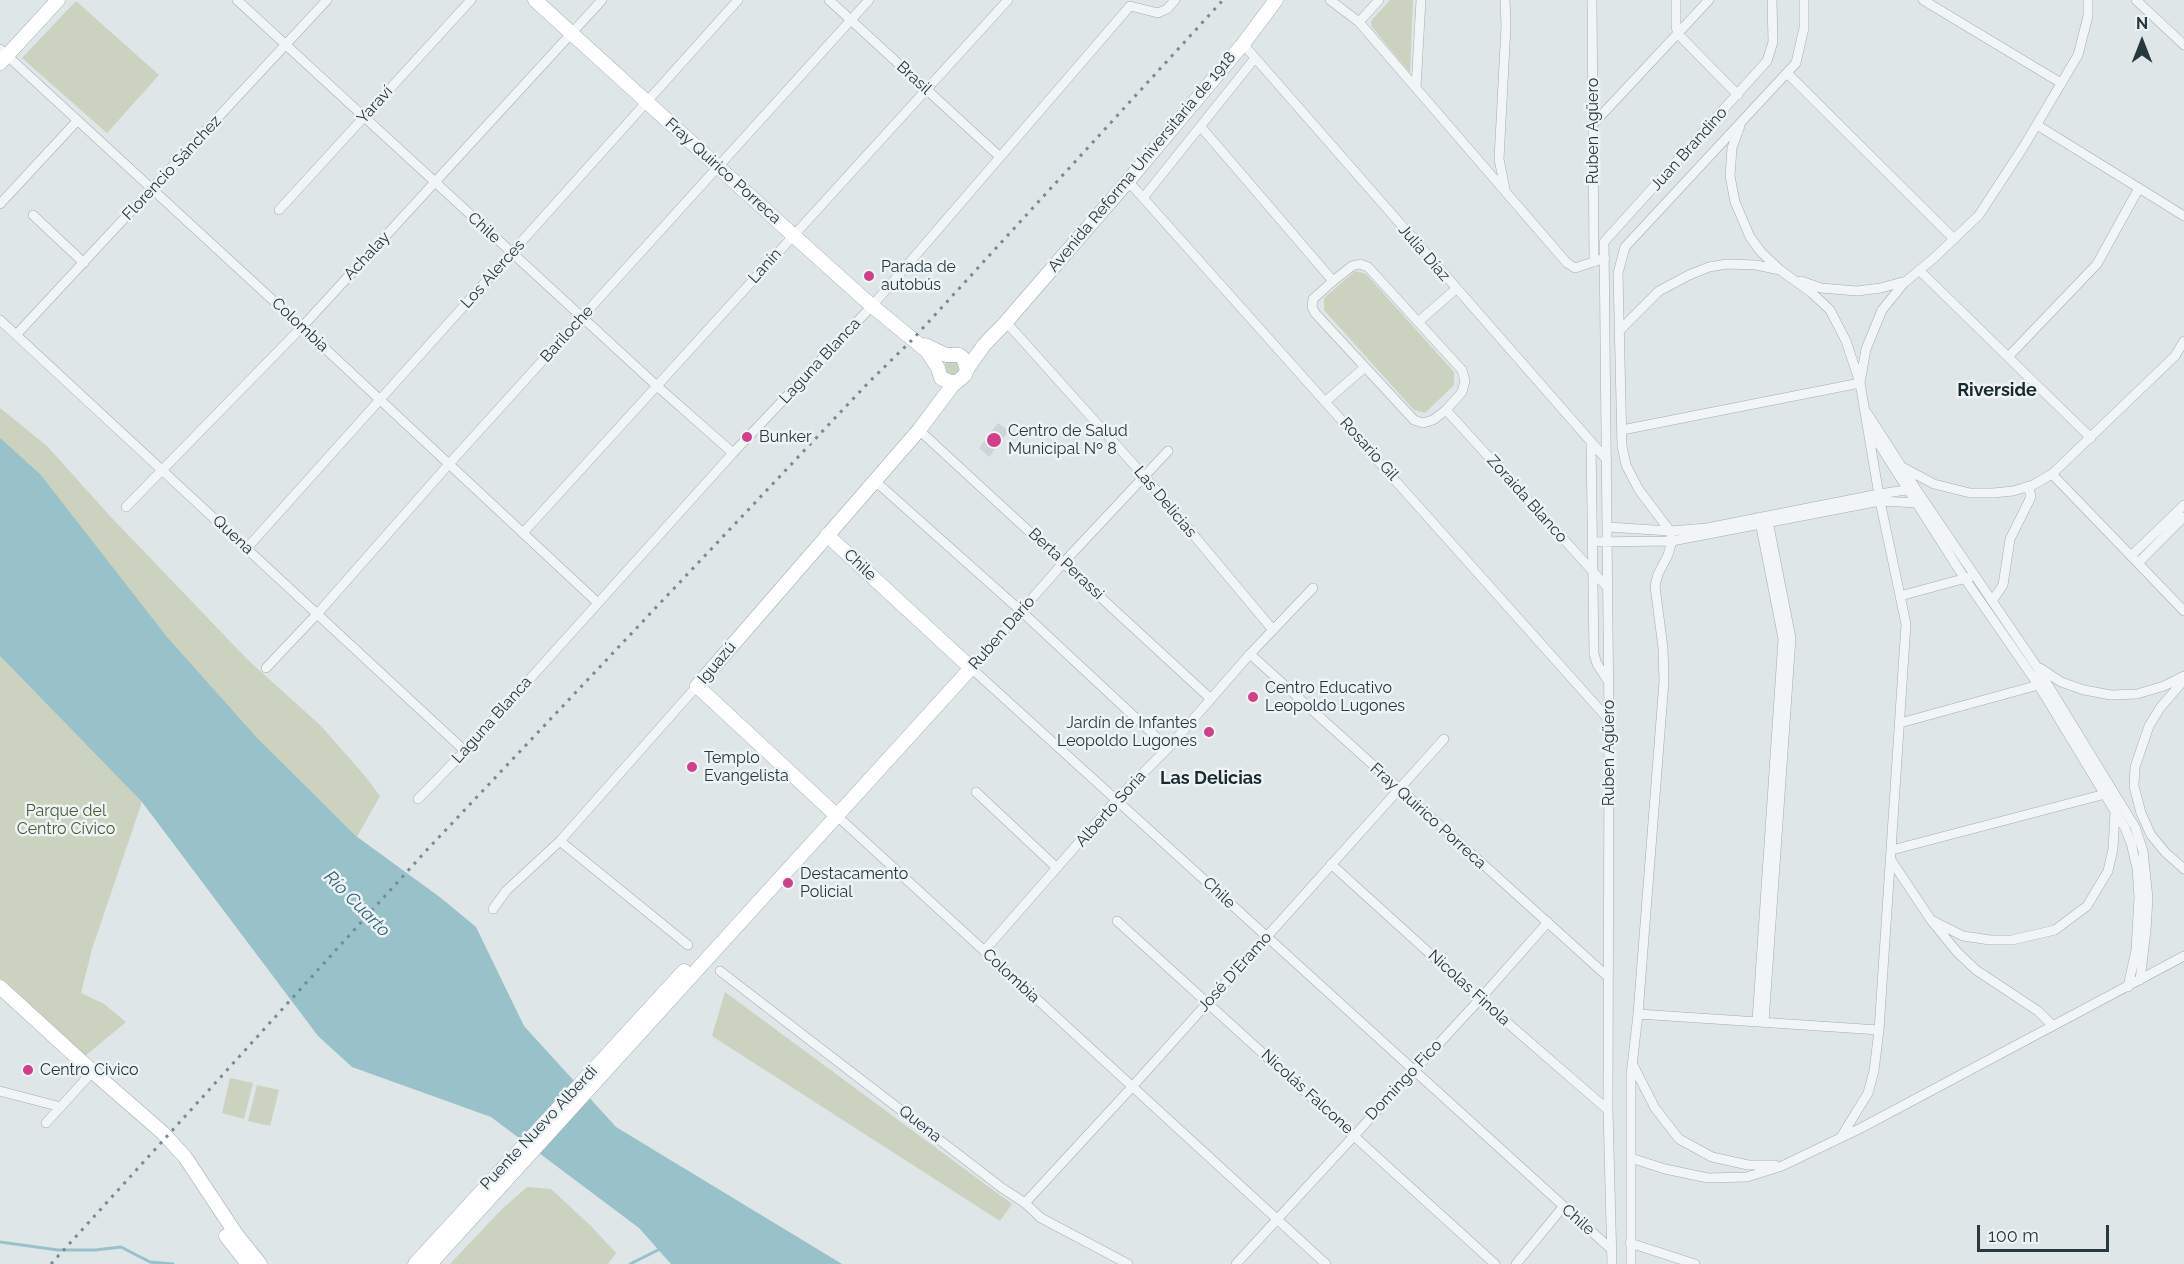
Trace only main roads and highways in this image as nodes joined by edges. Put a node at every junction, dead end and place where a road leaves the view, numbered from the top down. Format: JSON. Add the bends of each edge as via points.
{"nodes":[{"id":1,"x":46,"y":0,"type":"edge"},
{"id":2,"x":58,"y":0,"type":"edge"},
{"id":3,"x":535,"y":0,"type":"edge"},
{"id":4,"x":1276,"y":0,"type":"edge"},
{"id":5,"x":2,"y":54,"type":"edge"},
{"id":6,"x":912,"y":340,"type":"junction"},
{"id":7,"x":984,"y":345,"type":"junction"},
{"id":8,"x":952,"y":355,"type":"junction"},
{"id":9,"x":967,"y":369,"type":"junction"},
{"id":10,"x":939,"y":373,"type":"junction"},
{"id":11,"x":956,"y":382,"type":"junction"},
{"id":12,"x":934,"y":412,"type":"junction"},
{"id":13,"x":827,"y":535,"type":"junction"},
{"id":14,"x":971,"y":669,"type":"joint"},
{"id":15,"x":698,"y":686,"type":"joint"},
{"id":16,"x":836,"y":815,"type":"junction"},
{"id":17,"x":0,"y":987,"type":"edge"},
{"id":18,"x":668,"y":995,"type":"junction"},
{"id":19,"x":0,"y":996,"type":"edge"},
{"id":20,"x":92,"y":1071,"type":"junction"},
{"id":21,"x":248,"y":1264,"type":"edge"},
{"id":22,"x":260,"y":1264,"type":"edge"},
{"id":23,"x":415,"y":1264,"type":"edge"},
{"id":24,"x":430,"y":1264,"type":"edge"}],
"edges":[{"from":1,"to":5,"type":"main road"},
{"from":2,"to":5,"type":"main road"},
{"from":3,"to":6,"type":"main road","name":"Fray Quirico Porreca"},
{"from":4,"to":7,"type":"main road","name":"Avenida Reforma Universitaria de 1918","via":[[1128,181]]},
{"from":6,"to":8,"type":"main road","name":"Fray Quirico Porreca"},
{"from":6,"to":10,"type":"main road","name":"Fray Quirico Porreca","via":[[927,351]]},
{"from":7,"to":8,"type":"main road"},
{"from":7,"to":9,"type":"main road"},
{"from":8,"to":9,"type":"main road","via":[[963,358]]},
{"from":8,"to":10,"type":"main road","via":[[939,362]]},
{"from":9,"to":11,"type":"main road"},
{"from":10,"to":11,"type":"main road","via":[[945,381]]},
{"from":10,"to":12,"type":"main road","name":"Iguazú","via":[[940,389]]},
{"from":11,"to":12,"type":"main road","name":"Iguazú"},
{"from":12,"to":13,"type":"main road","name":"Iguazú"},
{"from":13,"to":14,"type":"main road","name":"Chile"},
{"from":13,"to":15,"type":"main road","name":"Iguazú"},
{"from":14,"to":16,"type":"main road","name":"Ruben Darío"},
{"from":15,"to":16,"type":"main road","name":"Colombia"},
{"from":16,"to":18,"type":"main road","name":"Ruben Darío"},
{"from":17,"to":20,"type":"main road"},
{"from":18,"to":23,"type":"main road","name":"Puente Nuevo Alberdi"},
{"from":18,"to":24,"type":"main road","name":"Puente Nuevo Alberdi"},
{"from":19,"to":20,"type":"main road"},
{"from":20,"to":21,"type":"main road","via":[[171,1151]]},
{"from":20,"to":22,"type":"main road","via":[[185,1157]]}]}
